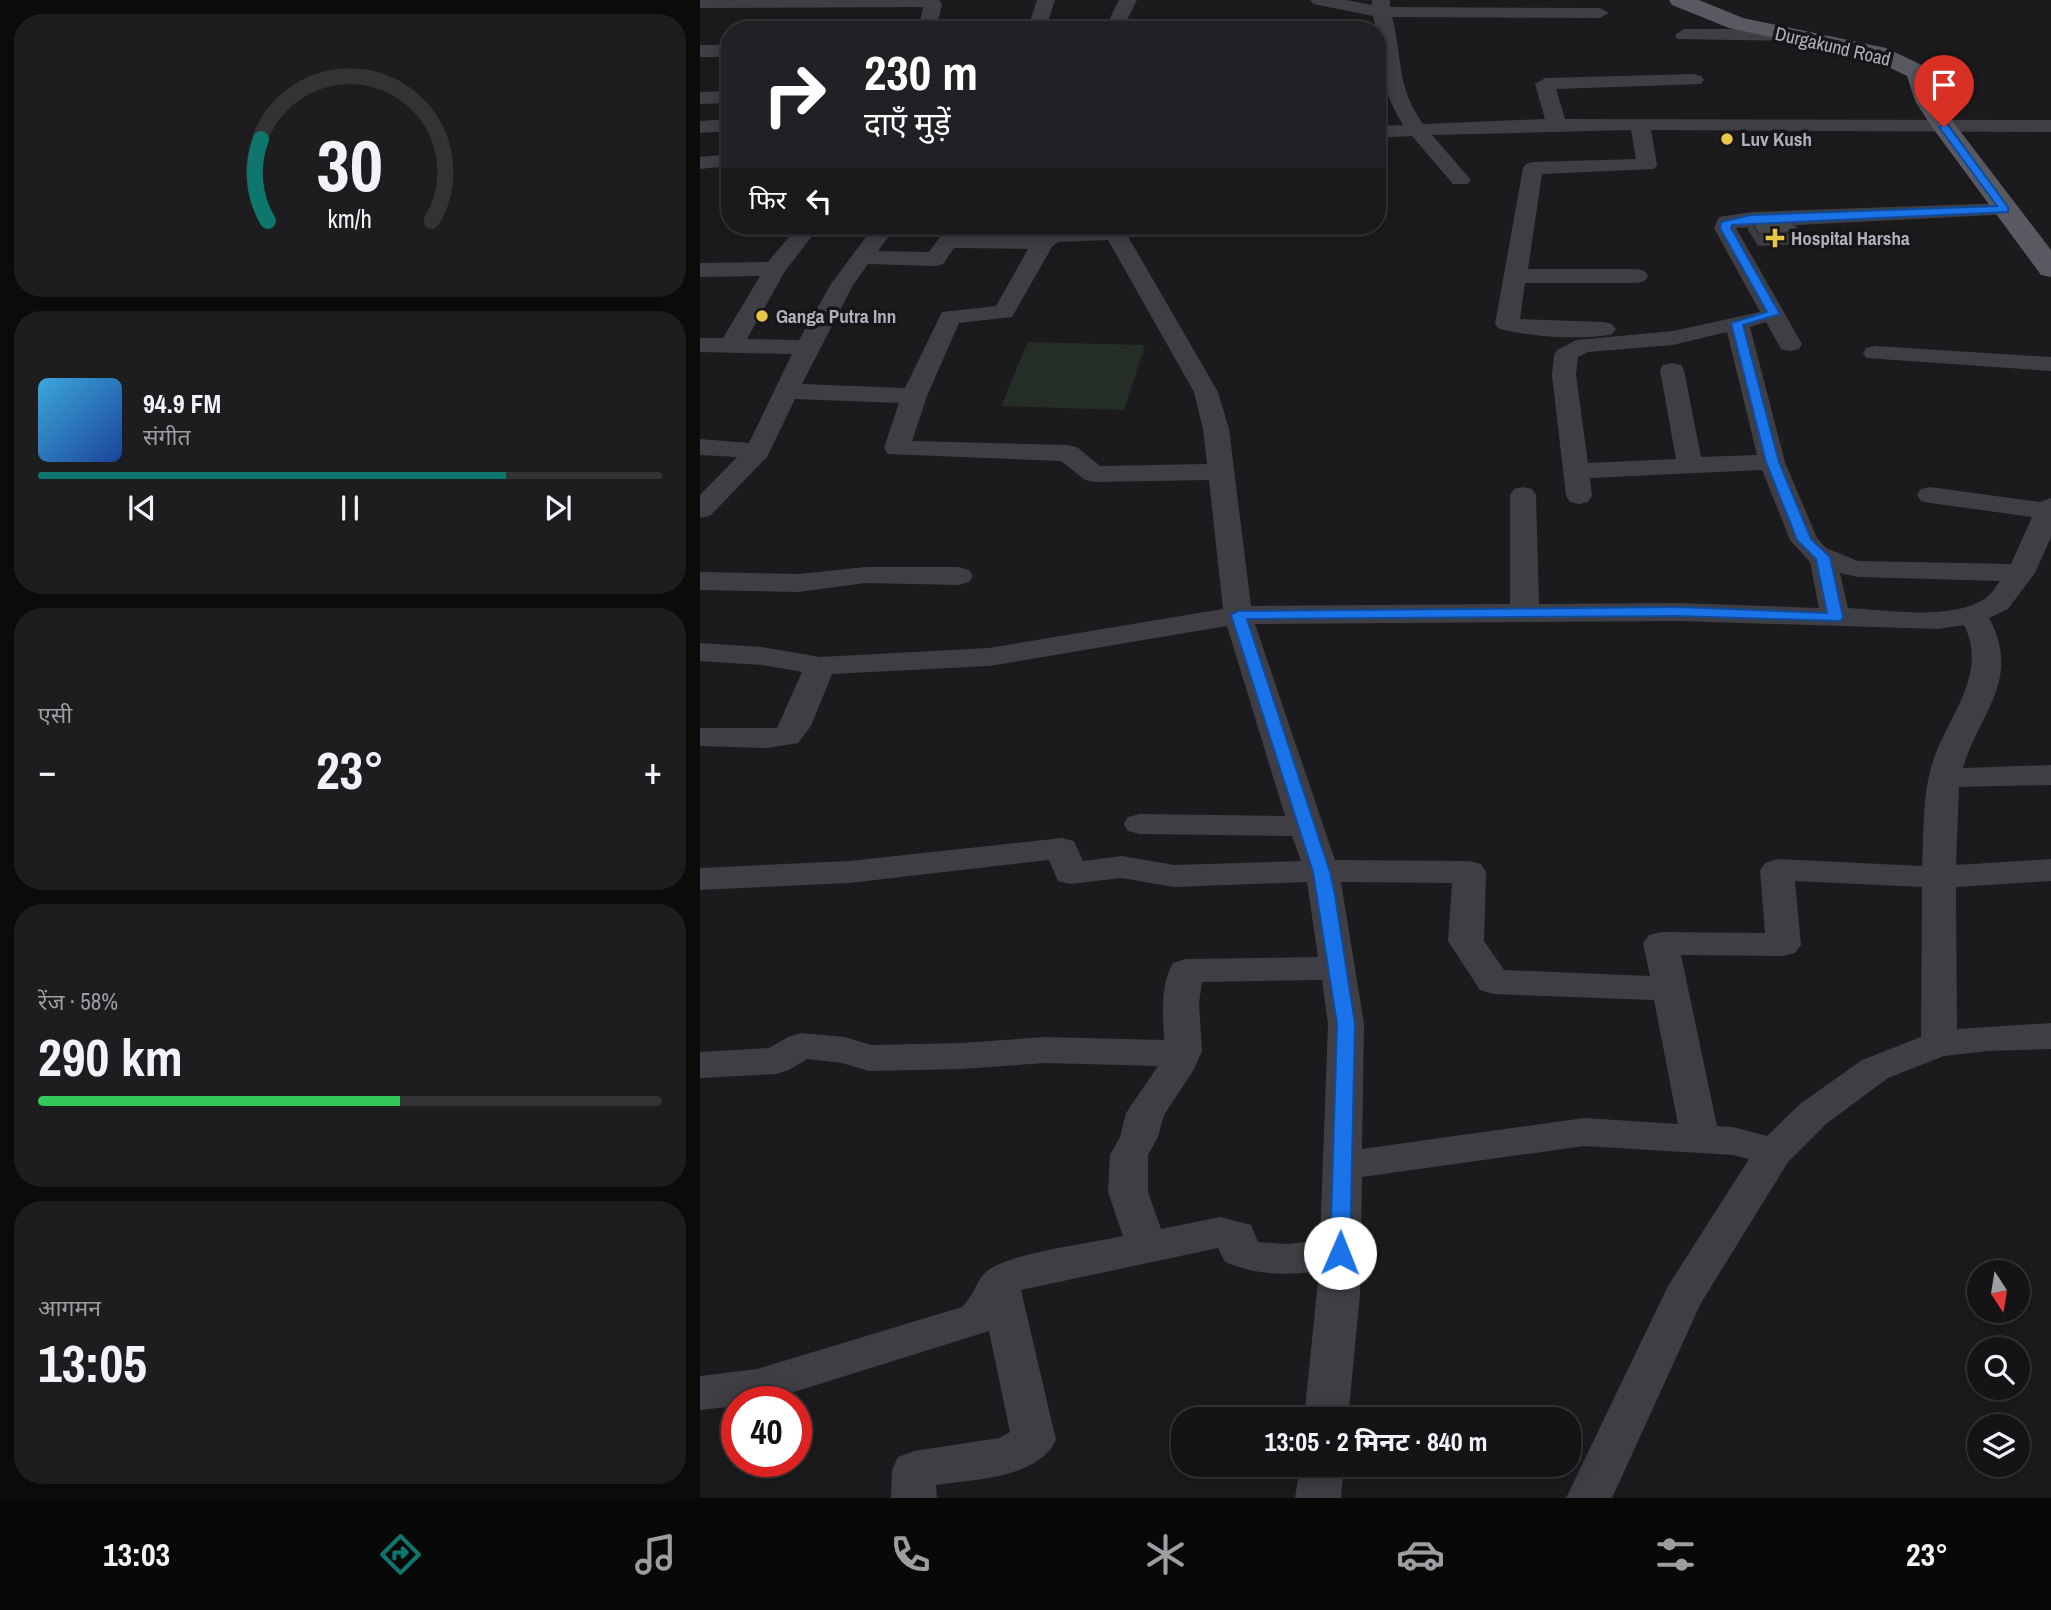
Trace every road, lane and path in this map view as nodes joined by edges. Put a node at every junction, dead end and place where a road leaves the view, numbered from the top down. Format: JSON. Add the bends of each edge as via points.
{"nodes":[{"id":1,"x":1046,"y":0,"type":"edge"},
{"id":2,"x":1129,"y":0,"type":"edge"},
{"id":3,"x":1319,"y":0,"type":"edge"},
{"id":4,"x":1680,"y":0,"type":"edge"},
{"id":5,"x":731,"y":1,"type":"edge"},
{"id":6,"x":764,"y":1,"type":"edge"},
{"id":7,"x":804,"y":1,"type":"edge"},
{"id":8,"x":930,"y":1,"type":"edge"},
{"id":9,"x":700,"y":3,"type":"edge"},
{"id":10,"x":1381,"y":6,"type":"edge"},
{"id":11,"x":1539,"y":6,"type":"edge"},
{"id":12,"x":1600,"y":13,"type":"dead end"},
{"id":13,"x":930,"y":21,"type":"edge"},
{"id":14,"x":1039,"y":21,"type":"edge"},
{"id":15,"x":1118,"y":21,"type":"edge"},
{"id":16,"x":1386,"y":30,"type":"edge"},
{"id":17,"x":1684,"y":35,"type":"dead end"},
{"id":18,"x":1787,"y":35,"type":"junction"},
{"id":19,"x":700,"y":51,"type":"edge"},
{"id":20,"x":721,"y":51,"type":"edge"},
{"id":21,"x":721,"y":71,"type":"edge"},
{"id":22,"x":701,"y":77,"type":"edge"},
{"id":23,"x":721,"y":98,"type":"edge"},
{"id":24,"x":700,"y":99,"type":"edge"},
{"id":25,"x":1640,"y":124,"type":"junction"},
{"id":26,"x":1707,"y":124,"type":"junction"},
{"id":27,"x":1557,"y":125,"type":"junction"},
{"id":28,"x":721,"y":126,"type":"edge"},
{"id":29,"x":2051,"y":126,"type":"edge"},
{"id":30,"x":700,"y":127,"type":"edge"},
{"id":31,"x":1944,"y":127,"type":"junction"},
{"id":32,"x":1417,"y":129,"type":"junction"},
{"id":33,"x":1386,"y":131,"type":"edge"},
{"id":34,"x":721,"y":161,"type":"edge"},
{"id":35,"x":700,"y":163,"type":"edge"},
{"id":36,"x":1460,"y":180,"type":"dead end"},
{"id":37,"x":2005,"y":209,"type":"junction"},
{"id":38,"x":802,"y":235,"type":"edge"},
{"id":39,"x":878,"y":235,"type":"edge"},
{"id":40,"x":952,"y":235,"type":"edge"},
{"id":41,"x":1052,"y":235,"type":"edge"},
{"id":42,"x":1116,"y":235,"type":"edge"},
{"id":43,"x":862,"y":257,"type":"junction"},
{"id":44,"x":2051,"y":269,"type":"edge"},
{"id":45,"x":700,"y":270,"type":"edge"},
{"id":46,"x":775,"y":270,"type":"junction"},
{"id":47,"x":1515,"y":276,"type":"junction"},
{"id":48,"x":1637,"y":276,"type":"dead end"},
{"id":49,"x":1774,"y":314,"type":"junction"},
{"id":50,"x":1689,"y":323,"type":"dead end"},
{"id":51,"x":1737,"y":323,"type":"junction"},
{"id":52,"x":1790,"y":344,"type":"dead end"},
{"id":53,"x":700,"y":345,"type":"edge"},
{"id":54,"x":731,"y":345,"type":"junction"},
{"id":55,"x":807,"y":347,"type":"junction"},
{"id":56,"x":1875,"y":354,"type":"dead end"},
{"id":57,"x":2051,"y":364,"type":"edge"},
{"id":58,"x":1672,"y":370,"type":"dead end"},
{"id":59,"x":786,"y":391,"type":"junction"},
{"id":60,"x":914,"y":396,"type":"junction"},
{"id":61,"x":700,"y":447,"type":"edge"},
{"id":62,"x":758,"y":451,"type":"junction"},
{"id":63,"x":1772,"y":462,"type":"junction"},
{"id":64,"x":1690,"y":466,"type":"junction"},
{"id":65,"x":1221,"y":472,"type":"junction"},
{"id":66,"x":1523,"y":495,"type":"dead end"},
{"id":67,"x":1930,"y":495,"type":"dead end"},
{"id":68,"x":2050,"y":508,"type":"edge"},
{"id":69,"x":700,"y":510,"type":"edge"},
{"id":70,"x":1823,"y":557,"type":"junction"},
{"id":71,"x":2033,"y":568,"type":"edge"},
{"id":72,"x":959,"y":576,"type":"dead end"},
{"id":73,"x":700,"y":581,"type":"edge"},
{"id":74,"x":1525,"y":614,"type":"junction"},
{"id":75,"x":1238,"y":615,"type":"junction"},
{"id":76,"x":1973,"y":615,"type":"junction"},
{"id":77,"x":1835,"y":617,"type":"junction"},
{"id":78,"x":700,"y":652,"type":"edge"},
{"id":79,"x":820,"y":666,"type":"junction"},
{"id":80,"x":700,"y":737,"type":"edge"},
{"id":81,"x":2051,"y":775,"type":"edge"},
{"id":82,"x":1945,"y":778,"type":"junction"},
{"id":83,"x":1140,"y":824,"type":"dead end"},
{"id":84,"x":1305,"y":825,"type":"junction"},
{"id":85,"x":2051,"y":870,"type":"edge"},
{"id":86,"x":1322,"y":872,"type":"junction"},
{"id":87,"x":1938,"y":877,"type":"junction"},
{"id":88,"x":700,"y":879,"type":"edge"},
{"id":89,"x":1338,"y":968,"type":"junction"},
{"id":90,"x":1670,"y":989,"type":"junction"},
{"id":91,"x":2051,"y":1036,"type":"edge"},
{"id":92,"x":1939,"y":1044,"type":"junction"},
{"id":93,"x":1183,"y":1051,"type":"junction"},
{"id":94,"x":700,"y":1065,"type":"edge"},
{"id":95,"x":1700,"y":1139,"type":"junction"},
{"id":96,"x":1774,"y":1152,"type":"junction"},
{"id":97,"x":1342,"y":1166,"type":"junction"},
{"id":98,"x":1147,"y":1247,"type":"junction"},
{"id":99,"x":1340,"y":1253,"type":"junction"},
{"id":100,"x":999,"y":1284,"type":"junction"},
{"id":101,"x":700,"y":1393,"type":"edge"},
{"id":102,"x":1327,"y":1407,"type":"edge"},
{"id":103,"x":1321,"y":1477,"type":"edge"},
{"id":104,"x":914,"y":1498,"type":"edge"},
{"id":105,"x":1318,"y":1498,"type":"edge"},
{"id":106,"x":1589,"y":1498,"type":"edge"}],
"edges":[{"from":1,"to":14,"type":"street"},
{"from":2,"to":15,"type":"street"},
{"from":3,"to":10,"type":"street"},
{"from":4,"to":18,"type":"main road","name":"Durgakund Road","via":[[1737,23]]},
{"from":5,"to":6,"type":"street"},
{"from":5,"to":9,"type":"street"},
{"from":6,"to":7,"type":"street"},
{"from":7,"to":8,"type":"street","via":[[845,13]]},
{"from":8,"to":13,"type":"street"},
{"from":10,"to":11,"type":"street"},
{"from":11,"to":12,"type":"street"},
{"from":16,"to":32,"type":"street","via":[[1393,86]]},
{"from":17,"to":18,"type":"street"},
{"from":18,"to":31,"type":"main road","name":"Durgakund Road","via":[[1878,53],[1918,72],[1927,102]]},
{"from":19,"to":20,"type":"street"},
{"from":21,"to":22,"type":"street"},
{"from":23,"to":24,"type":"street"},
{"from":25,"to":26,"type":"street"},
{"from":25,"to":27,"type":"street"},
{"from":25,"to":47,"type":"street","via":[[1647,165],[1533,168]]},
{"from":26,"to":27,"type":"street","via":[[1694,78],[1545,85]]},
{"from":26,"to":31,"type":"street"},
{"from":27,"to":32,"type":"street"},
{"from":28,"to":30,"type":"street"},
{"from":29,"to":31,"type":"street"},
{"from":31,"to":37,"type":"main road","name":"Durgakund Road"},
{"from":32,"to":33,"type":"street"},
{"from":32,"to":36,"type":"street"},
{"from":34,"to":35,"type":"street"},
{"from":37,"to":44,"type":"main road","name":"Durgakund Road"},
{"from":37,"to":49,"type":"street","via":[[1727,222],[1726,228]]},
{"from":38,"to":46,"type":"street"},
{"from":39,"to":43,"type":"street"},
{"from":40,"to":43,"type":"street","via":[[935,259]]},
{"from":41,"to":60,"type":"street","via":[[1004,312],[950,317]]},
{"from":42,"to":65,"type":"street","via":[[1206,392]]},
{"from":43,"to":55,"type":"street"},
{"from":45,"to":46,"type":"street"},
{"from":46,"to":54,"type":"street"},
{"from":47,"to":48,"type":"street"},
{"from":47,"to":50,"type":"street","via":[[1507,324],[1581,331]]},
{"from":49,"to":51,"type":"street"},
{"from":49,"to":52,"type":"street"},
{"from":51,"to":63,"type":"street"},
{"from":51,"to":64,"type":"street","via":[[1673,338],[1585,345],[1566,355],[1564,375],[1578,484]]},
{"from":53,"to":54,"type":"street"},
{"from":54,"to":55,"type":"street"},
{"from":55,"to":59,"type":"street"},
{"from":56,"to":57,"type":"street"},
{"from":58,"to":64,"type":"street"},
{"from":59,"to":60,"type":"street"},
{"from":59,"to":62,"type":"street"},
{"from":60,"to":65,"type":"street","via":[[897,448],[1069,453],[1094,474]]},
{"from":61,"to":62,"type":"street"},
{"from":62,"to":69,"type":"street"},
{"from":63,"to":64,"type":"street"},
{"from":63,"to":70,"type":"street","via":[[1804,540]]},
{"from":65,"to":75,"type":"street"},
{"from":66,"to":74,"type":"street"},
{"from":67,"to":68,"type":"street"},
{"from":68,"to":71,"type":"street"},
{"from":70,"to":71,"type":"street","via":[[1858,569]]},
{"from":70,"to":77,"type":"street"},
{"from":71,"to":76,"type":"street","via":[[1998,603]]},
{"from":72,"to":73,"type":"street","via":[[865,575],[799,583]]},
{"from":74,"to":75,"type":"street"},
{"from":74,"to":77,"type":"street"},
{"from":75,"to":79,"type":"street","via":[[1024,653]]},
{"from":75,"to":84,"type":"street"},
{"from":76,"to":77,"type":"street","via":[[1938,620]]},
{"from":76,"to":82,"type":"street","via":[[1984,631],[1989,665],[1985,687],[1956,742]]},
{"from":78,"to":79,"type":"street"},
{"from":79,"to":80,"type":"street","via":[[787,736]]},
{"from":81,"to":82,"type":"street"},
{"from":82,"to":87,"type":"street"},
{"from":83,"to":84,"type":"street"},
{"from":84,"to":86,"type":"street"},
{"from":85,"to":87,"type":"street"},
{"from":86,"to":88,"type":"street","via":[[1174,876],[1122,867],[1070,873],[1062,848],[849,872]]},
{"from":86,"to":89,"type":"street"},
{"from":86,"to":90,"type":"street","via":[[1469,872],[1466,941],[1493,982]]},
{"from":87,"to":90,"type":"street","via":[[1777,870],[1783,945],[1661,943]]},
{"from":87,"to":92,"type":"street"},
{"from":89,"to":93,"type":"street","via":[[1185,971]]},
{"from":89,"to":97,"type":"street","via":[[1346,1024]]},
{"from":90,"to":95,"type":"street"},
{"from":91,"to":92,"type":"street"},
{"from":92,"to":96,"type":"street","via":[[1875,1069],[1813,1114]]},
{"from":93,"to":94,"type":"street","via":[[1045,1050],[869,1058],[845,1050],[802,1046],[776,1061]]},
{"from":93,"to":98,"type":"street","via":[[1145,1113],[1129,1155],[1128,1192]]},
{"from":95,"to":96,"type":"street","via":[[1734,1141]]},
{"from":95,"to":97,"type":"street","via":[[1584,1132]]},
{"from":96,"to":106,"type":"street","via":[[1683,1297]]},
{"from":97,"to":99,"type":"street"},
{"from":98,"to":99,"type":"street","via":[[1220,1232],[1237,1237],[1239,1251],[1253,1258]]},
{"from":98,"to":100,"type":"street","via":[[1040,1269]]},
{"from":99,"to":102,"type":"street"},
{"from":100,"to":101,"type":"street","via":[[986,1311],[976,1319],[757,1385]]},
{"from":100,"to":104,"type":"street","via":[[1034,1440],[1007,1455],[914,1470]]},
{"from":103,"to":105,"type":"street"}]}
